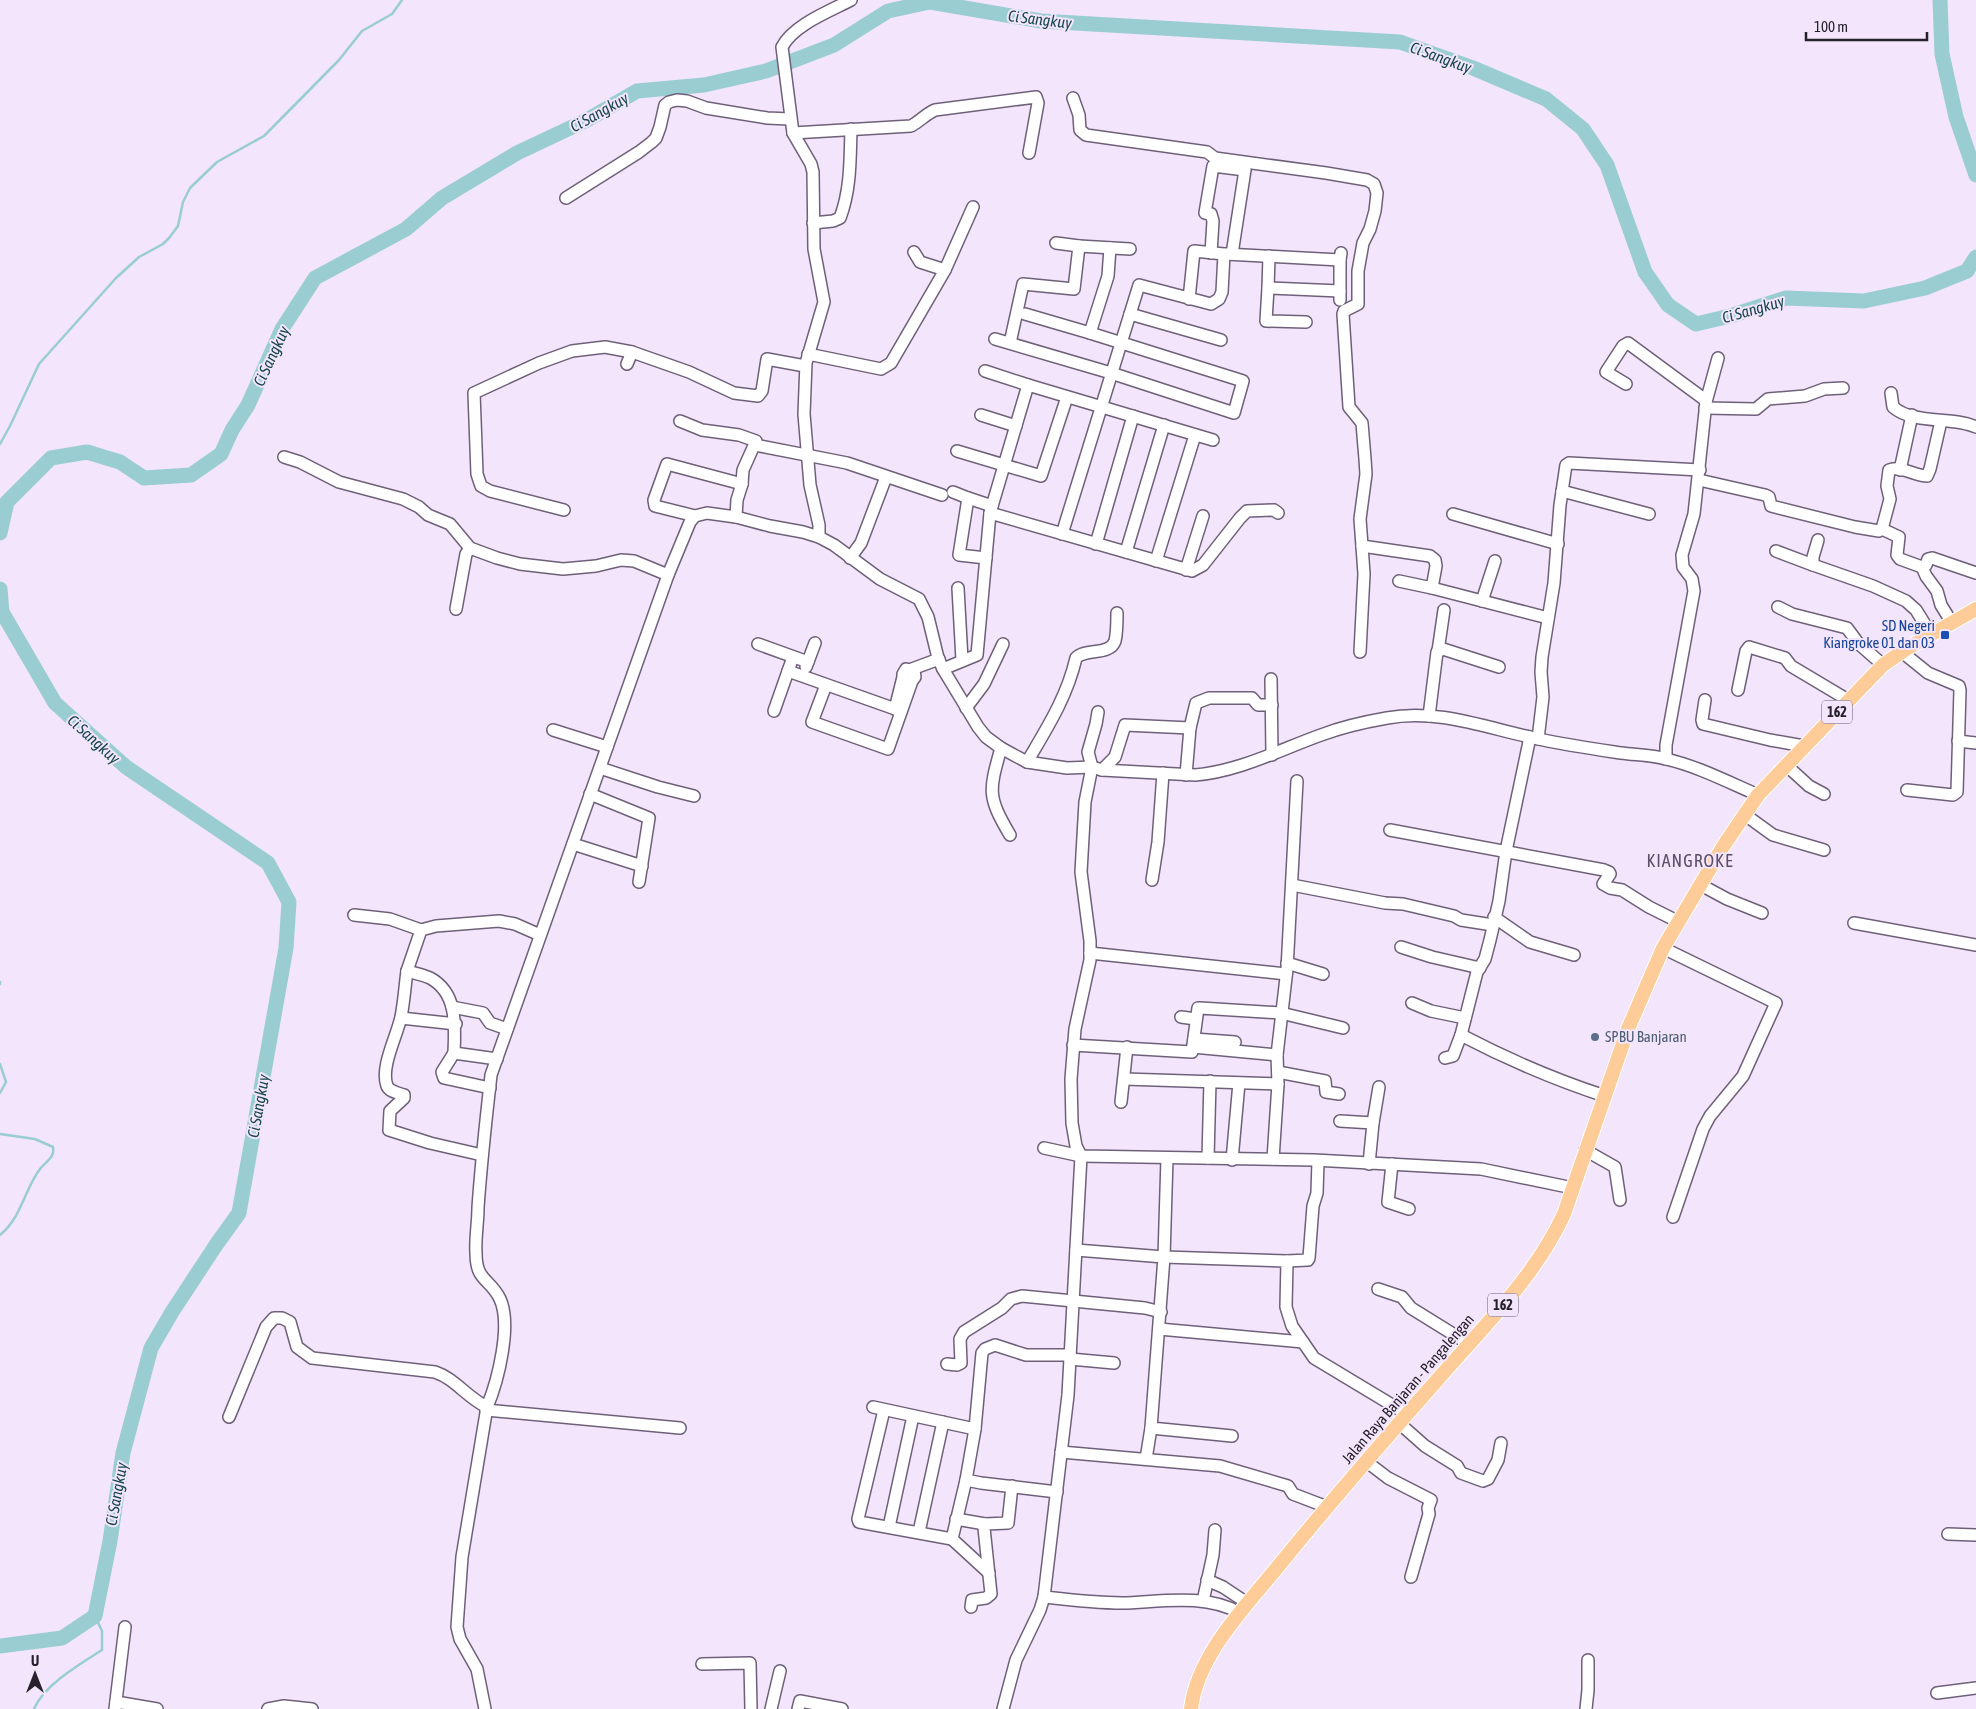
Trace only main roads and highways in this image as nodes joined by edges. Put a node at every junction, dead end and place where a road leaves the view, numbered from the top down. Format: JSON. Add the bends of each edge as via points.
{"nodes":[{"id":1,"x":1976,"y":609,"type":"edge"},
{"id":2,"x":1191,"y":1709,"type":"edge"}],
"edges":[{"from":1,"to":2,"type":"main road","name":"Jalan Raya Banjaran - Pangalengan","number":"162","via":[[1883,665],[1758,795],[1744,814],[1663,948],[1638,1003],[1564,1214],[1547,1248],[1220,1638],[1198,1680]]}]}
